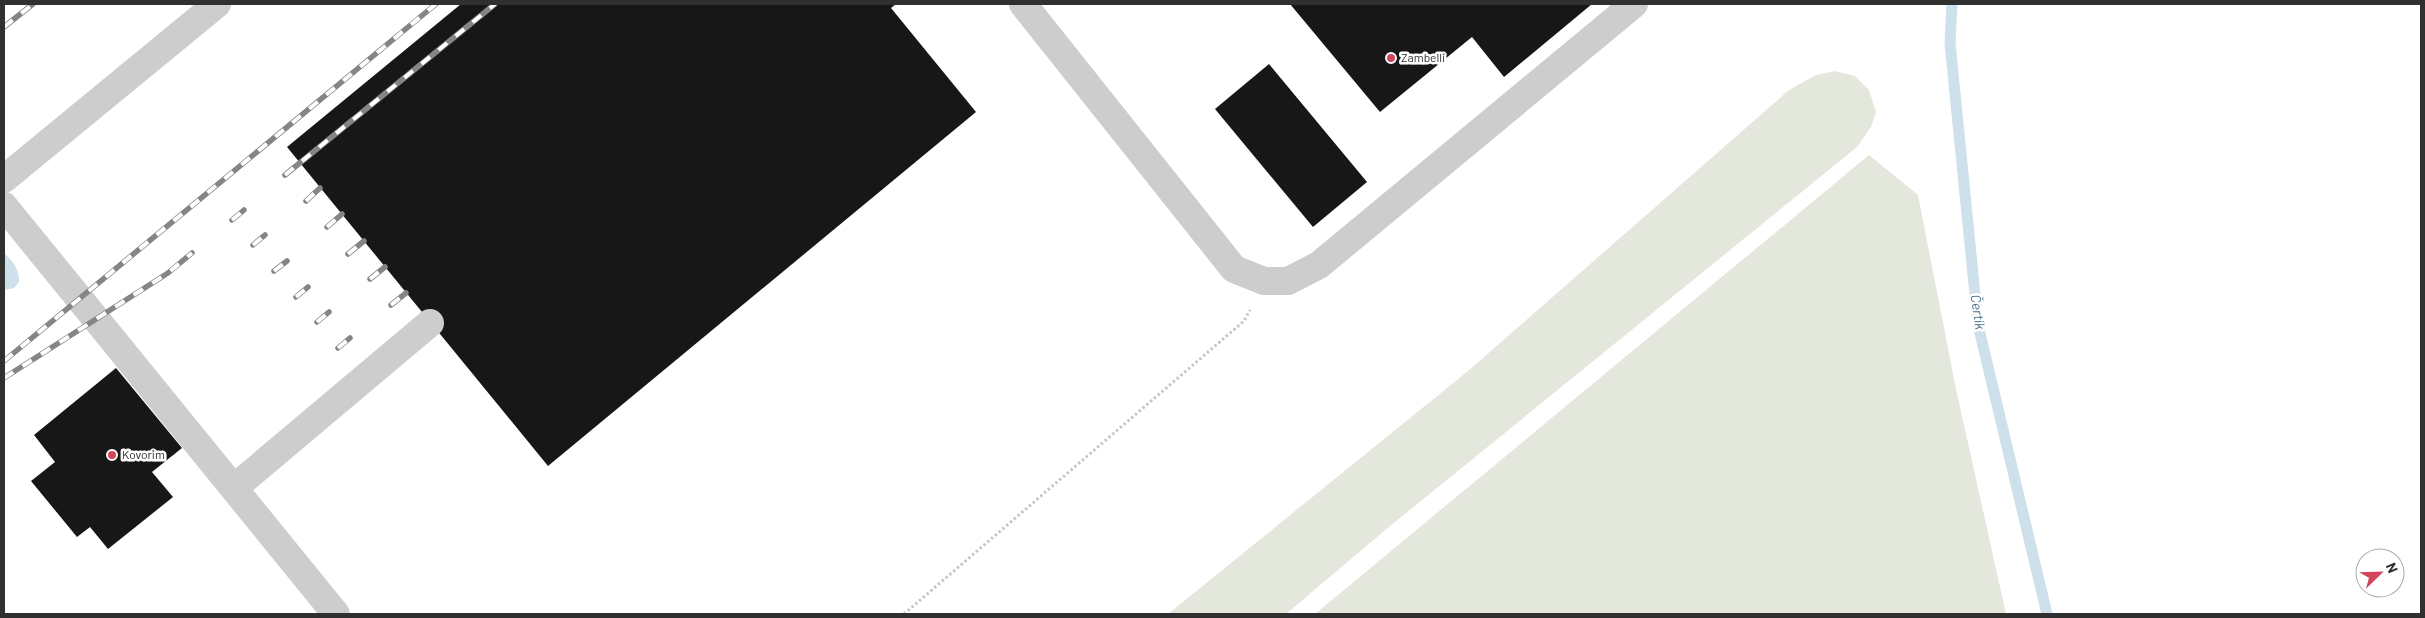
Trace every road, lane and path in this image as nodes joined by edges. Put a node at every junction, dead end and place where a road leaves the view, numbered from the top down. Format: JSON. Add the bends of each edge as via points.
{"nodes":[{"id":1,"x":217,"y":4,"type":"edge"},
{"id":2,"x":1023,"y":4,"type":"edge"},
{"id":3,"x":1634,"y":4,"type":"edge"},
{"id":4,"x":4,"y":180,"type":"edge"},
{"id":5,"x":4,"y":206,"type":"edge"},
{"id":6,"x":1264,"y":281,"type":"junction"},
{"id":7,"x":430,"y":323,"type":"dead end"},
{"id":8,"x":234,"y":488,"type":"junction"},
{"id":9,"x":336,"y":614,"type":"edge"},
{"id":10,"x":904,"y":614,"type":"edge"}],
"edges":[{"from":1,"to":4,"type":"lane"},
{"from":2,"to":6,"type":"lane","via":[[1234,269]]},
{"from":3,"to":6,"type":"lane","via":[[1319,265],[1288,281]]},
{"from":5,"to":8,"type":"lane"},
{"from":6,"to":10,"type":"path","via":[[1244,322]]},
{"from":7,"to":8,"type":"lane"},
{"from":8,"to":9,"type":"lane"}]}
